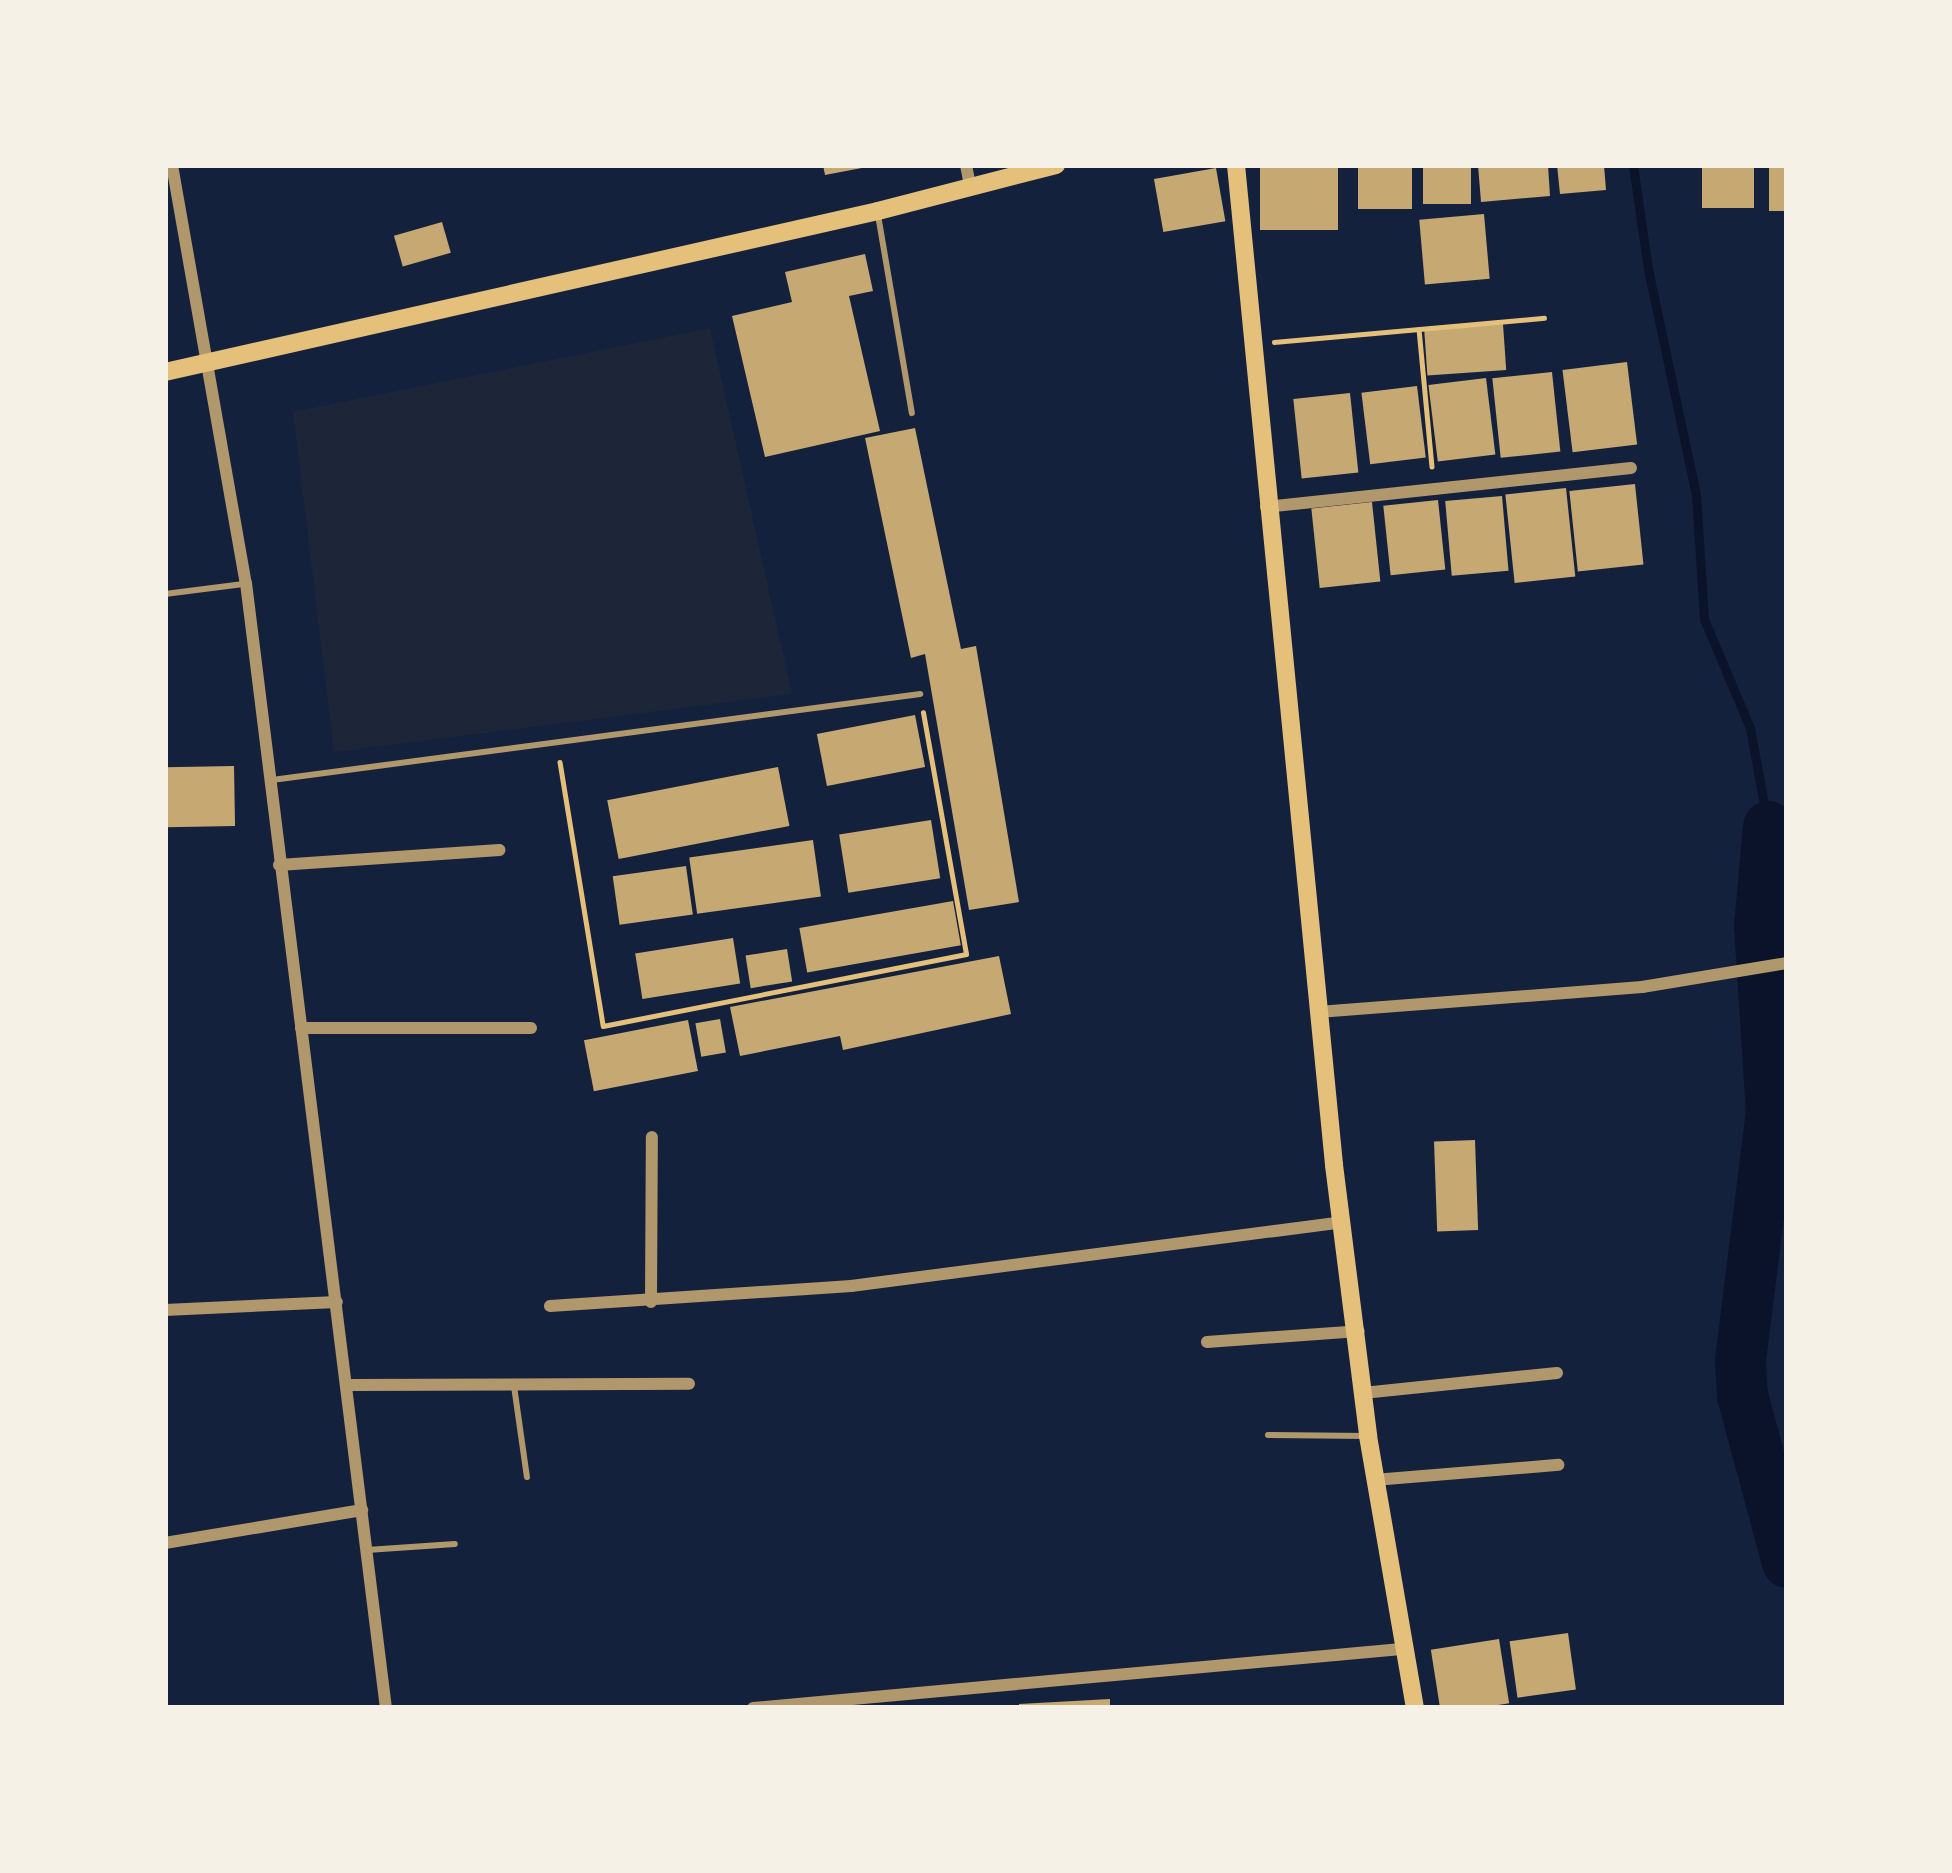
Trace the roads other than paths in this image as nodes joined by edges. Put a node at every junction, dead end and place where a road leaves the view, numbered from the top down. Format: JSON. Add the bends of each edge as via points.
{"nodes":[{"id":1,"x":172,"y":165,"type":"edge"},
{"id":2,"x":966,"y":165,"type":"edge"},
{"id":3,"x":1056,"y":165,"type":"edge"},
{"id":4,"x":1237,"y":165,"type":"edge"},
{"id":5,"x":970,"y":186,"type":"junction"},
{"id":6,"x":878,"y":211,"type":"junction"},
{"id":7,"x":209,"y":364,"type":"junction"},
{"id":8,"x":165,"y":372,"type":"edge"},
{"id":9,"x":912,"y":413,"type":"dead end"},
{"id":10,"x":1630,"y":468,"type":"dead end"},
{"id":11,"x":1266,"y":507,"type":"junction"},
{"id":12,"x":246,"y":583,"type":"junction"},
{"id":13,"x":165,"y":594,"type":"edge"},
{"id":14,"x":920,"y":694,"type":"road end"},
{"id":15,"x":268,"y":780,"type":"junction"},
{"id":16,"x":499,"y":850,"type":"dead end"},
{"id":17,"x":279,"y":865,"type":"junction"},
{"id":18,"x":1787,"y":963,"type":"edge"},
{"id":19,"x":1318,"y":1012,"type":"junction"},
{"id":20,"x":301,"y":1028,"type":"junction"},
{"id":21,"x":531,"y":1028,"type":"dead end"},
{"id":22,"x":652,"y":1137,"type":"dead end"},
{"id":23,"x":1344,"y":1222,"type":"junction"},
{"id":24,"x":337,"y":1302,"type":"junction"},
{"id":25,"x":651,"y":1302,"type":"junction"},
{"id":26,"x":550,"y":1306,"type":"dead end"},
{"id":27,"x":165,"y":1310,"type":"edge"},
{"id":28,"x":1359,"y":1331,"type":"junction"},
{"id":29,"x":1207,"y":1342,"type":"dead end"},
{"id":30,"x":1557,"y":1373,"type":"dead end"},
{"id":31,"x":514,"y":1383,"type":"junction"},
{"id":32,"x":689,"y":1384,"type":"dead end"},
{"id":33,"x":349,"y":1385,"type":"junction"},
{"id":34,"x":1363,"y":1393,"type":"junction"},
{"id":35,"x":1268,"y":1435,"type":"dead end"},
{"id":36,"x":1368,"y":1436,"type":"junction"},
{"id":37,"x":1558,"y":1465,"type":"dead end"},
{"id":38,"x":527,"y":1477,"type":"dead end"},
{"id":39,"x":1375,"y":1480,"type":"junction"},
{"id":40,"x":362,"y":1510,"type":"junction"},
{"id":41,"x":165,"y":1543,"type":"edge"},
{"id":42,"x":454,"y":1544,"type":"dead end"},
{"id":43,"x":367,"y":1550,"type":"junction"},
{"id":44,"x":1401,"y":1648,"type":"junction"},
{"id":45,"x":936,"y":1691,"type":"junction"},
{"id":46,"x":817,"y":1706,"type":"edge"},
{"id":47,"x":386,"y":1708,"type":"edge"},
{"id":48,"x":753,"y":1708,"type":"edge"},
{"id":49,"x":937,"y":1708,"type":"edge"},
{"id":50,"x":1414,"y":1708,"type":"edge"}],
"edges":[{"from":1,"to":7,"type":"street"},
{"from":2,"to":5,"type":"street"},
{"from":3,"to":5,"type":"main road"},
{"from":4,"to":11,"type":"main road"},
{"from":5,"to":6,"type":"main road"},
{"from":6,"to":7,"type":"main road"},
{"from":6,"to":9,"type":"lane"},
{"from":7,"to":8,"type":"main road"},
{"from":7,"to":12,"type":"street"},
{"from":10,"to":11,"type":"street"},
{"from":11,"to":19,"type":"main road"},
{"from":12,"to":13,"type":"lane"},
{"from":12,"to":15,"type":"street"},
{"from":14,"to":15,"type":"lane"},
{"from":15,"to":17,"type":"street"},
{"from":16,"to":17,"type":"street"},
{"from":17,"to":20,"type":"street"},
{"from":18,"to":19,"type":"street","via":[[1642,987]]},
{"from":19,"to":23,"type":"main road"},
{"from":20,"to":21,"type":"street"},
{"from":20,"to":24,"type":"street"},
{"from":22,"to":25,"type":"street"},
{"from":23,"to":25,"type":"street","via":[[851,1286]]},
{"from":23,"to":28,"type":"main road"},
{"from":24,"to":27,"type":"street"},
{"from":24,"to":33,"type":"street"},
{"from":25,"to":26,"type":"street"},
{"from":28,"to":29,"type":"street"},
{"from":28,"to":34,"type":"main road"},
{"from":30,"to":34,"type":"street"},
{"from":31,"to":32,"type":"street"},
{"from":31,"to":33,"type":"street"},
{"from":31,"to":38,"type":"lane"},
{"from":33,"to":40,"type":"street"},
{"from":34,"to":36,"type":"main road"},
{"from":35,"to":36,"type":"lane"},
{"from":36,"to":39,"type":"main road"},
{"from":37,"to":39,"type":"street"},
{"from":39,"to":44,"type":"main road"},
{"from":40,"to":41,"type":"street"},
{"from":40,"to":43,"type":"street"},
{"from":42,"to":43,"type":"lane"},
{"from":43,"to":47,"type":"street"},
{"from":44,"to":45,"type":"street"},
{"from":44,"to":50,"type":"main road"},
{"from":45,"to":46,"type":"street"},
{"from":45,"to":49,"type":"street"},
{"from":46,"to":48,"type":"street"}]}
